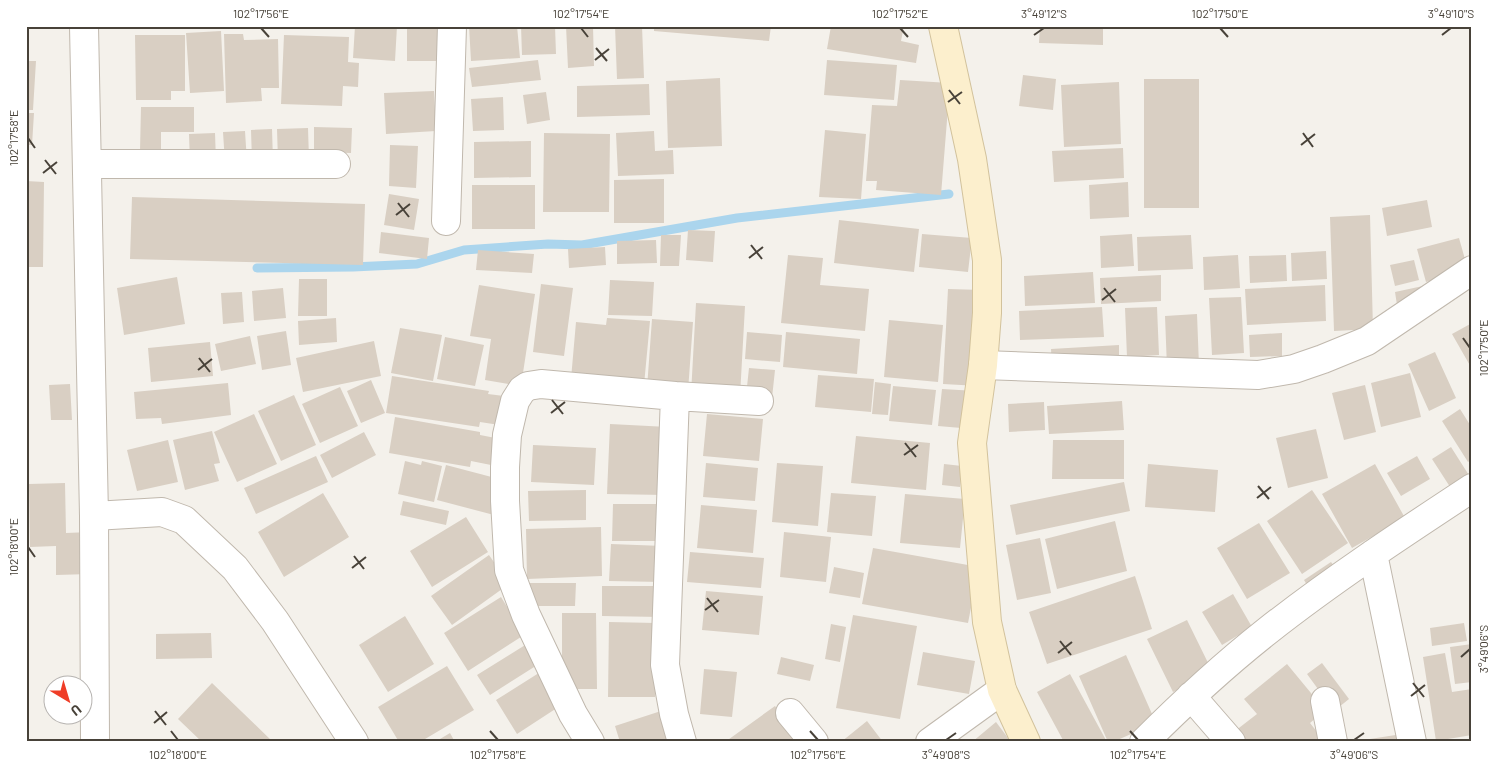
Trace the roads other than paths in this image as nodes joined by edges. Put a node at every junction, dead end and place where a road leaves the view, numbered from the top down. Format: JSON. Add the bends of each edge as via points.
{"nodes":[{"id":1,"x":84,"y":26,"type":"edge"},
{"id":2,"x":452,"y":26,"type":"edge"},
{"id":3,"x":943,"y":26,"type":"edge"},
{"id":4,"x":87,"y":164,"type":"junction"},
{"id":5,"x":336,"y":164,"type":"dead end"},
{"id":6,"x":446,"y":220,"type":"dead end"},
{"id":7,"x":1472,"y":270,"type":"edge"},
{"id":8,"x":983,"y":364,"type":"junction"},
{"id":9,"x":675,"y":396,"type":"junction"},
{"id":10,"x":759,"y":401,"type":"dead end"},
{"id":11,"x":1472,"y":488,"type":"edge"},
{"id":12,"x":94,"y":516,"type":"junction"},
{"id":13,"x":1373,"y":554,"type":"junction"},
{"id":14,"x":1002,"y":690,"type":"junction"},
{"id":15,"x":1191,"y":696,"type":"junction"},
{"id":16,"x":1325,"y":701,"type":"dead end"},
{"id":17,"x":790,"y":713,"type":"dead end"},
{"id":18,"x":95,"y":742,"type":"edge"},
{"id":19,"x":354,"y":742,"type":"edge"},
{"id":20,"x":590,"y":742,"type":"edge"},
{"id":21,"x":682,"y":742,"type":"edge"},
{"id":22,"x":814,"y":742,"type":"edge"},
{"id":23,"x":930,"y":742,"type":"edge"},
{"id":24,"x":1026,"y":742,"type":"edge"},
{"id":25,"x":1144,"y":742,"type":"edge"},
{"id":26,"x":1231,"y":742,"type":"edge"},
{"id":27,"x":1332,"y":742,"type":"edge"},
{"id":28,"x":1412,"y":742,"type":"edge"}],
"edges":[{"from":1,"to":4,"type":"street"},
{"from":2,"to":6,"type":"street"},
{"from":3,"to":8,"type":"street","via":[[972,159],[987,260]]},
{"from":4,"to":5,"type":"street"},
{"from":4,"to":12,"type":"street"},
{"from":7,"to":8,"type":"street","via":[[1367,341],[1294,370],[1258,375]]},
{"from":8,"to":14,"type":"street","via":[[972,443],[986,622]]},
{"from":9,"to":10,"type":"street"},
{"from":9,"to":20,"type":"street","via":[[541,384],[528,386],[515,401],[507,435],[505,468],[509,570],[526,615]]},
{"from":9,"to":21,"type":"street","via":[[665,665]]},
{"from":11,"to":13,"type":"street"},
{"from":12,"to":18,"type":"street"},
{"from":12,"to":19,"type":"street","via":[[162,512],[184,520],[235,568],[275,621]]},
{"from":13,"to":15,"type":"street","via":[[1266,632]]},
{"from":13,"to":28,"type":"street"},
{"from":14,"to":23,"type":"street"},
{"from":14,"to":24,"type":"street"},
{"from":15,"to":25,"type":"street"},
{"from":15,"to":26,"type":"street"},
{"from":16,"to":27,"type":"street"},
{"from":17,"to":22,"type":"street"}]}
